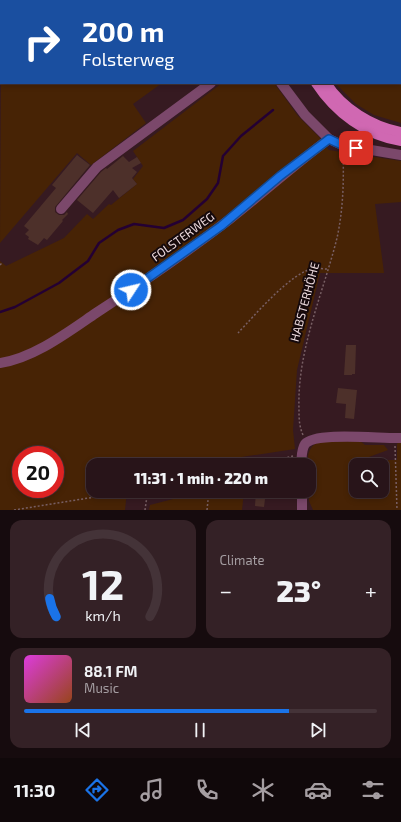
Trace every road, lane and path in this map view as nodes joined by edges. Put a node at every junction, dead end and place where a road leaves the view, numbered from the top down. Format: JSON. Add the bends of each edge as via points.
{"nodes":[{"id":1,"x":210,"y":84,"type":"edge"},
{"id":2,"x":282,"y":84,"type":"edge"},
{"id":3,"x":317,"y":84,"type":"edge"},
{"id":4,"x":327,"y":84,"type":"edge"},
{"id":5,"x":401,"y":132,"type":"edge"},
{"id":6,"x":329,"y":139,"type":"junction"},
{"id":7,"x":401,"y":141,"type":"edge"},
{"id":8,"x":342,"y":145,"type":"junction"},
{"id":9,"x":401,"y":155,"type":"edge"},
{"id":10,"x":61,"y":209,"type":"dead end"},
{"id":11,"x":327,"y":269,"type":"junction"},
{"id":12,"x":238,"y":333,"type":"dead end"},
{"id":13,"x":0,"y":363,"type":"edge"},
{"id":14,"x":398,"y":438,"type":"edge"},
{"id":15,"x":304,"y":447,"type":"junction"},
{"id":16,"x":284,"y":458,"type":"edge"},
{"id":17,"x":302,"y":458,"type":"edge"},
{"id":18,"x":89,"y":498,"type":"edge"},
{"id":19,"x":147,"y":498,"type":"edge"},
{"id":20,"x":208,"y":498,"type":"edge"},
{"id":21,"x":302,"y":498,"type":"edge"},
{"id":22,"x":14,"y":510,"type":"edge"},
{"id":23,"x":145,"y":510,"type":"edge"},
{"id":24,"x":207,"y":510,"type":"edge"},
{"id":25,"x":302,"y":510,"type":"edge"},
{"id":26,"x":397,"y":510,"type":"edge"}],
"edges":[{"from":1,"to":10,"type":"street","via":[[97,167]]},
{"from":2,"to":6,"type":"street","via":[[305,115]]},
{"from":3,"to":7,"type":"main road","via":[[329,101],[353,121],[381,136]]},
{"from":4,"to":5,"type":"main road","via":[[337,97],[358,114],[382,127]]},
{"from":6,"to":8,"type":"street"},
{"from":6,"to":13,"type":"street","name":"FOLSTERWEG","via":[[221,226],[131,290],[50,343]]},
{"from":8,"to":9,"type":"street"},
{"from":8,"to":11,"type":"path","name":"HABSTERHÖHE","via":[[340,218]]},
{"from":11,"to":12,"type":"path","via":[[314,268],[284,286]]},
{"from":11,"to":15,"type":"path","name":"HABSTERHÖHE","via":[[303,357],[298,387],[299,428]]},
{"from":14,"to":15,"type":"street","via":[[314,438]]},
{"from":14,"to":26,"type":"path"},
{"from":15,"to":16,"type":"path"},
{"from":15,"to":17,"type":"street"},
{"from":18,"to":22,"type":"path"},
{"from":19,"to":23,"type":"path"},
{"from":20,"to":24,"type":"path"},
{"from":21,"to":25,"type":"street"}]}
